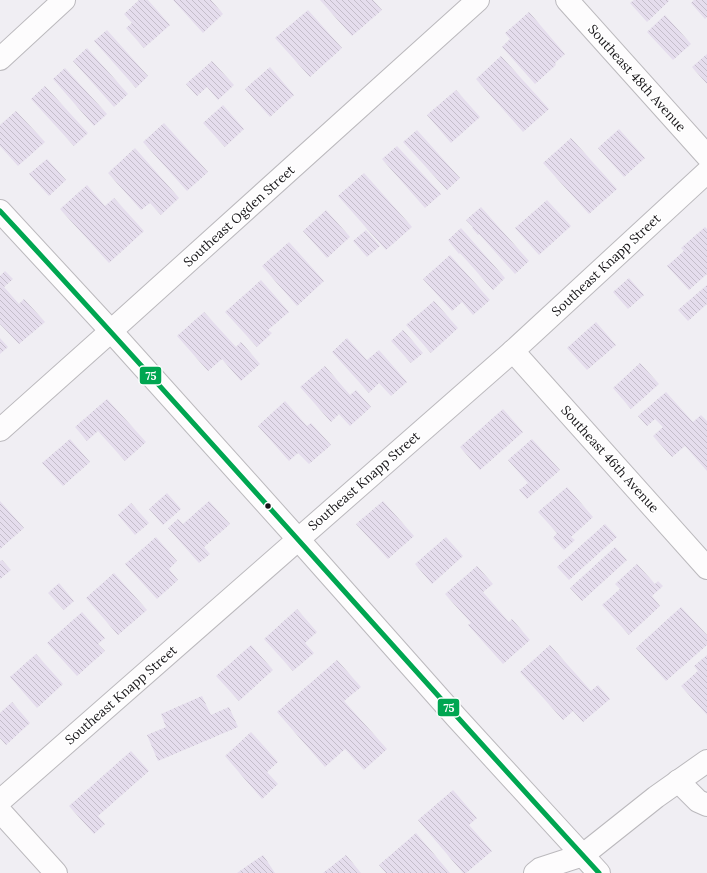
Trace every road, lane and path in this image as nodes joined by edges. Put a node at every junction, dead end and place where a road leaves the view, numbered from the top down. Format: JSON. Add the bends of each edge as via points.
{"nodes":[{"id":1,"x":64,"y":0,"type":"edge"},
{"id":2,"x":478,"y":0,"type":"edge"},
{"id":3,"x":567,"y":0,"type":"edge"},
{"id":4,"x":0,"y":59,"type":"edge"},
{"id":5,"x":707,"y":156,"type":"edge"},
{"id":6,"x":707,"y":172,"type":"edge"},
{"id":7,"x":0,"y":211,"type":"edge"},
{"id":8,"x":111,"y":331,"type":"junction"},
{"id":9,"x":513,"y":351,"type":"junction"},
{"id":10,"x":0,"y":430,"type":"edge"},
{"id":11,"x":298,"y":539,"type":"junction"},
{"id":12,"x":707,"y":568,"type":"edge"},
{"id":13,"x":707,"y":761,"type":"edge"},
{"id":14,"x":678,"y":781,"type":"junction"},
{"id":15,"x":0,"y":801,"type":"edge"},
{"id":16,"x":707,"y":805,"type":"edge"},
{"id":17,"x":0,"y":811,"type":"edge"},
{"id":18,"x":578,"y":864,"type":"edge"},
{"id":19,"x":56,"y":873,"type":"edge"},
{"id":20,"x":535,"y":873,"type":"edge"},
{"id":21,"x":599,"y":873,"type":"edge"}],
"edges":[{"from":1,"to":4,"type":"street"},
{"from":2,"to":8,"type":"street","name":"Southeast Ogden Street"},
{"from":3,"to":5,"type":"street","name":"Southeast 48th Avenue"},
{"from":6,"to":9,"type":"street","name":"Southeast Knapp Street"},
{"from":7,"to":8,"type":"street"},
{"from":8,"to":10,"type":"street","name":"Southeast Ogden Street"},
{"from":8,"to":11,"type":"street"},
{"from":9,"to":11,"type":"street","name":"Southeast Knapp Street"},
{"from":9,"to":12,"type":"street","name":"Southeast 46th Avenue"},
{"from":11,"to":15,"type":"street","name":"Southeast Knapp Street"},
{"from":11,"to":18,"type":"street","via":[[456,717]]},
{"from":13,"to":14,"type":"street"},
{"from":14,"to":16,"type":"street","via":[[698,801]]},
{"from":14,"to":18,"type":"street"},
{"from":17,"to":19,"type":"street"},
{"from":18,"to":20,"type":"street","via":[[540,869]]},
{"from":18,"to":21,"type":"street"}]}
